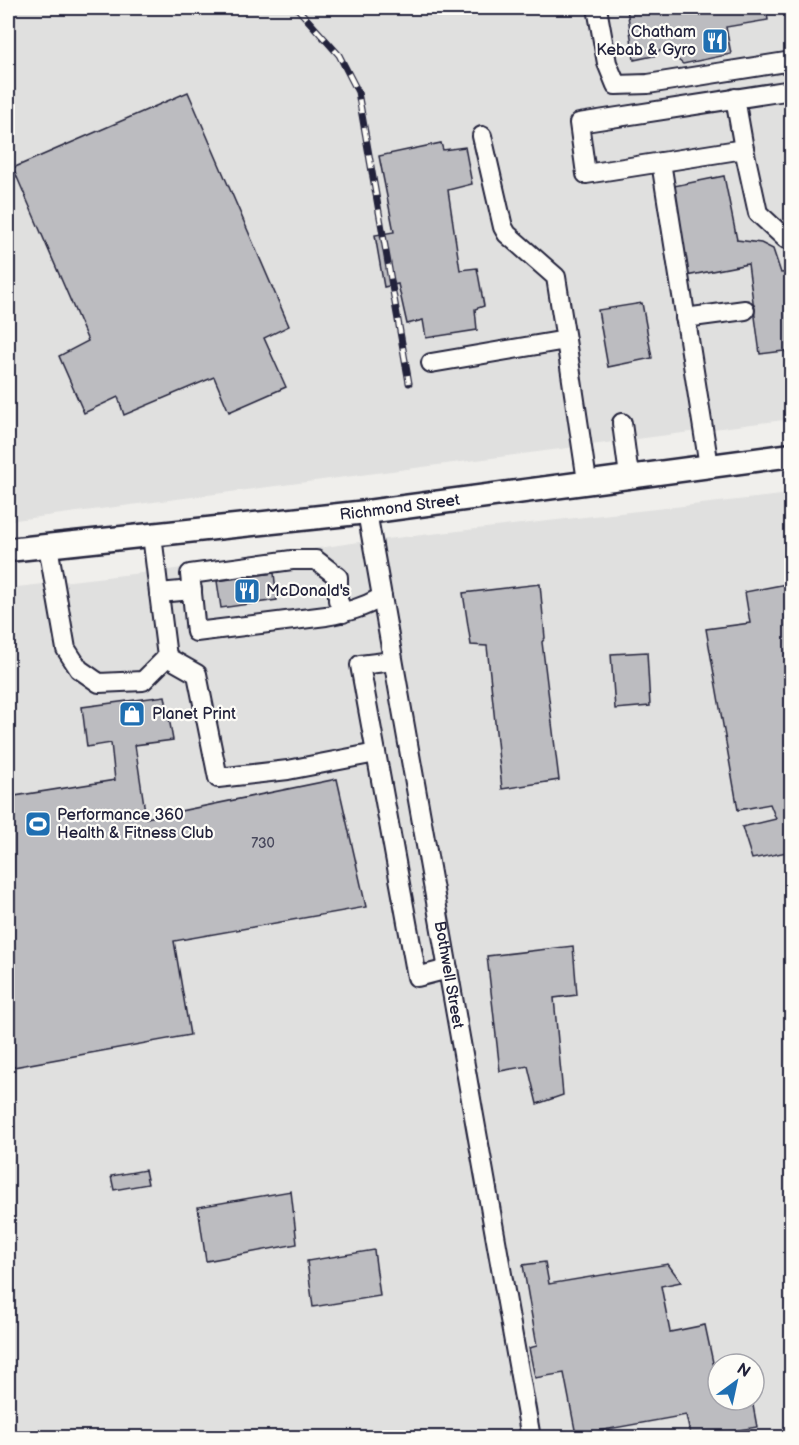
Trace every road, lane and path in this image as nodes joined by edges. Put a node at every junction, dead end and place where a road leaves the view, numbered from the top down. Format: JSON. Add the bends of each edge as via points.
{"nodes":[{"id":1,"x":597,"y":8,"type":"edge"},
{"id":2,"x":792,"y":61,"type":"edge"},
{"id":3,"x":792,"y":90,"type":"edge"},
{"id":4,"x":735,"y":98,"type":"junction"},
{"id":5,"x":482,"y":136,"type":"dead end"},
{"id":6,"x":744,"y":149,"type":"junction"},
{"id":7,"x":661,"y":162,"type":"junction"},
{"id":8,"x":792,"y":238,"type":"edge"},
{"id":9,"x":745,"y":310,"type":"dead end"},
{"id":10,"x":685,"y":318,"type":"junction"},
{"id":11,"x":566,"y":340,"type":"junction"},
{"id":12,"x":431,"y":363,"type":"dead end"},
{"id":13,"x":622,"y":423,"type":"dead end"},
{"id":14,"x":792,"y":455,"type":"edge"},
{"id":15,"x":709,"y":466,"type":"junction"},
{"id":16,"x":629,"y":476,"type":"junction"},
{"id":17,"x":587,"y":482,"type":"junction"},
{"id":18,"x":367,"y":512,"type":"junction"},
{"id":19,"x":152,"y":535,"type":"junction"},
{"id":20,"x":48,"y":546,"type":"junction"},
{"id":21,"x":8,"y":550,"type":"edge"},
{"id":22,"x":191,"y":582,"type":"junction"},
{"id":23,"x":159,"y":592,"type":"junction"},
{"id":24,"x":382,"y":597,"type":"junction"},
{"id":25,"x":343,"y":613,"type":"junction"},
{"id":26,"x":167,"y":657,"type":"junction"},
{"id":27,"x":393,"y":661,"type":"junction"},
{"id":28,"x":376,"y":753,"type":"junction"},
{"id":29,"x":448,"y":969,"type":"junction"},
{"id":30,"x":531,"y":1437,"type":"edge"}],
"edges":[{"from":1,"to":2,"type":"street","via":[[607,63],[616,85],[648,84]]},
{"from":3,"to":4,"type":"street"},
{"from":4,"to":6,"type":"street"},
{"from":4,"to":7,"type":"street","via":[[579,123],[586,174]]},
{"from":5,"to":11,"type":"street","via":[[503,227],[556,277]]},
{"from":6,"to":7,"type":"street"},
{"from":6,"to":8,"type":"street","via":[[758,213],[786,239]]},
{"from":7,"to":10,"type":"street"},
{"from":9,"to":10,"type":"street"},
{"from":10,"to":15,"type":"street"},
{"from":11,"to":12,"type":"street"},
{"from":11,"to":17,"type":"street"},
{"from":13,"to":16,"type":"street"},
{"from":14,"to":15,"type":"main road","name":"Richmond Street"},
{"from":15,"to":16,"type":"main road","name":"Richmond Street"},
{"from":16,"to":17,"type":"main road","name":"Richmond Street"},
{"from":17,"to":18,"type":"main road","name":"Richmond Street"},
{"from":18,"to":19,"type":"main road","name":"Richmond Street"},
{"from":18,"to":24,"type":"street","name":"Bothwell Street"},
{"from":19,"to":20,"type":"main road","name":"Richmond Street"},
{"from":19,"to":23,"type":"street"},
{"from":20,"to":21,"type":"main road","name":"Richmond Street"},
{"from":20,"to":26,"type":"street","via":[[66,649],[79,669],[99,684],[143,681]]},
{"from":22,"to":23,"type":"street"},
{"from":22,"to":25,"type":"street","via":[[292,560],[316,560],[338,578]]},
{"from":22,"to":25,"type":"street","via":[[196,632]]},
{"from":23,"to":26,"type":"street"},
{"from":24,"to":25,"type":"street"},
{"from":24,"to":27,"type":"street","name":"Bothwell Street"},
{"from":26,"to":28,"type":"street","via":[[197,674],[218,778],[288,770]]},
{"from":27,"to":28,"type":"street","via":[[360,665]]},
{"from":27,"to":29,"type":"street","name":"Bothwell Street"},
{"from":28,"to":29,"type":"street","via":[[417,976]]},
{"from":29,"to":30,"type":"street","name":"Bothwell Street"}]}
